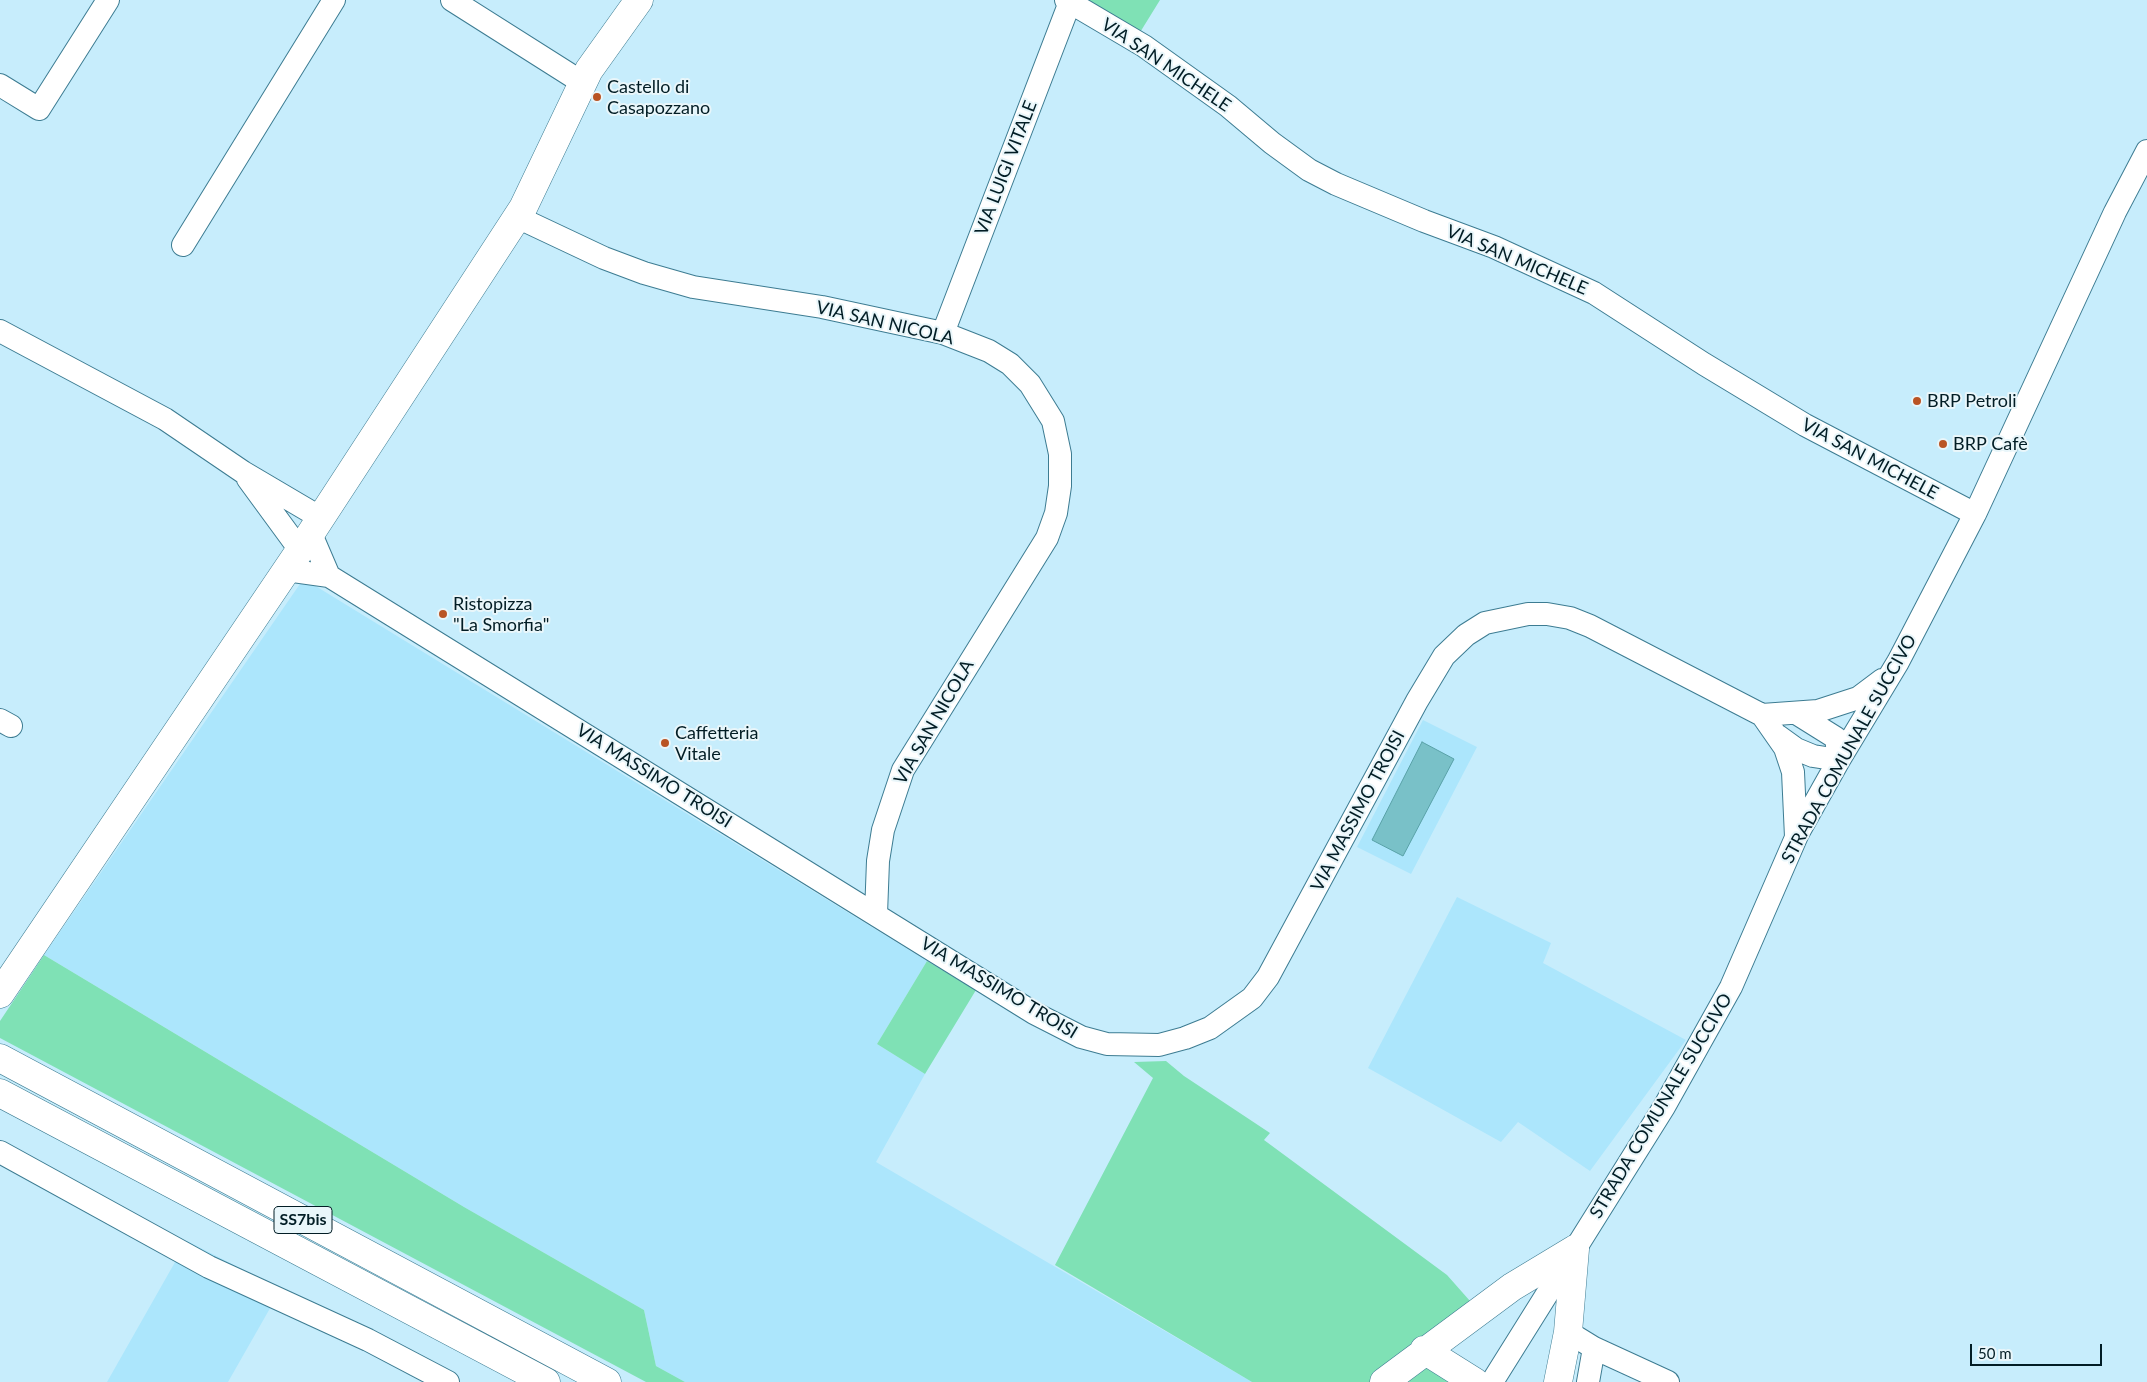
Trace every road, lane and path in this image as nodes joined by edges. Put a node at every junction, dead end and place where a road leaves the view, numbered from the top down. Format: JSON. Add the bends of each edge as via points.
{"nodes":[{"id":1,"x":108,"y":0,"type":"edge"},
{"id":2,"x":334,"y":0,"type":"edge"},
{"id":3,"x":452,"y":0,"type":"edge"},
{"id":4,"x":639,"y":0,"type":"edge"},
{"id":5,"x":1068,"y":1,"type":"edge"},
{"id":6,"x":583,"y":83,"type":"junction"},
{"id":7,"x":0,"y":85,"type":"edge"},
{"id":8,"x":2147,"y":151,"type":"edge"},
{"id":9,"x":517,"y":217,"type":"junction"},
{"id":10,"x":183,"y":245,"type":"dead end"},
{"id":11,"x":0,"y":331,"type":"edge"},
{"id":12,"x":943,"y":333,"type":"junction"},
{"id":13,"x":243,"y":472,"type":"junction"},
{"id":14,"x":1976,"y":514,"type":"junction"},
{"id":15,"x":304,"y":543,"type":"junction"},
{"id":16,"x":329,"y":576,"type":"junction"},
{"id":17,"x":1891,"y":674,"type":"junction"},
{"id":18,"x":1796,"y":713,"type":"junction"},
{"id":19,"x":1762,"y":715,"type":"junction"},
{"id":20,"x":1778,"y":736,"type":"junction"},
{"id":21,"x":1839,"y":760,"type":"junction"},
{"id":22,"x":1796,"y":837,"type":"junction"},
{"id":23,"x":876,"y":914,"type":"junction"},
{"id":24,"x":0,"y":994,"type":"edge"},
{"id":25,"x":0,"y":1058,"type":"edge"},
{"id":26,"x":0,"y":1093,"type":"edge"},
{"id":27,"x":0,"y":1152,"type":"edge"},
{"id":28,"x":1576,"y":1249,"type":"junction"},
{"id":29,"x":1568,"y":1332,"type":"junction"},
{"id":30,"x":1594,"y":1348,"type":"junction"},
{"id":31,"x":1424,"y":1350,"type":"junction"},
{"id":32,"x":448,"y":1382,"type":"edge"},
{"id":33,"x":546,"y":1382,"type":"edge"},
{"id":34,"x":607,"y":1382,"type":"edge"},
{"id":35,"x":1384,"y":1382,"type":"edge"},
{"id":36,"x":1475,"y":1382,"type":"edge"},
{"id":37,"x":1492,"y":1382,"type":"edge"},
{"id":38,"x":1558,"y":1382,"type":"edge"},
{"id":39,"x":1588,"y":1382,"type":"edge"},
{"id":40,"x":1668,"y":1382,"type":"edge"}],
"edges":[{"from":1,"to":7,"type":"street","via":[[39,109]]},
{"from":2,"to":10,"type":"street"},
{"from":3,"to":6,"type":"street"},
{"from":4,"to":6,"type":"main road"},
{"from":5,"to":12,"type":"street","name":"VIA LUIGI VITALE"},
{"from":5,"to":14,"type":"street","name":"VIA SAN MICHELE","via":[[1144,46],[1309,170],[1336,184],[1494,247],[1594,294],[1805,425]]},
{"from":6,"to":9,"type":"main road"},
{"from":8,"to":14,"type":"street","name":"STRADA COMUNALE SUCCIVO","via":[[2115,212]]},
{"from":9,"to":12,"type":"street","name":"VIA SAN NICOLA","via":[[604,258],[693,287],[822,307]]},
{"from":9,"to":15,"type":"main road"},
{"from":11,"to":13,"type":"street","via":[[165,419]]},
{"from":12,"to":23,"type":"street","name":"VIA SAN NICOLA","via":[[989,351],[1010,364],[1030,384],[1053,421],[1060,454],[1060,486],[1056,513],[1047,538],[903,770],[893,793],[878,861]]},
{"from":13,"to":15,"type":"street"},
{"from":13,"to":15,"type":"street"},
{"from":14,"to":17,"type":"street","name":"STRADA COMUNALE SUCCIVO"},
{"from":15,"to":16,"type":"street","name":"VIA MASSIMO TROISI"},
{"from":15,"to":16,"type":"street"},
{"from":15,"to":24,"type":"main road"},
{"from":16,"to":23,"type":"street","name":"VIA MASSIMO TROISI"},
{"from":17,"to":18,"type":"street","via":[[1858,698],[1818,711]]},
{"from":17,"to":21,"type":"street","name":"STRADA COMUNALE SUCCIVO"},
{"from":18,"to":19,"type":"street"},
{"from":18,"to":21,"type":"street","via":[[1836,738]]},
{"from":19,"to":20,"type":"street","name":"VIA MASSIMO TROISI"},
{"from":19,"to":23,"type":"street","name":"VIA MASSIMO TROISI","via":[[1570,618],[1528,614],[1485,624],[1466,635],[1444,656],[1417,700],[1268,977],[1252,998],[1210,1028],[1159,1045],[1107,1044],[1081,1037],[1034,1013]]},
{"from":20,"to":21,"type":"street","name":"VIA MASSIMO TROISI","via":[[1813,756]]},
{"from":20,"to":22,"type":"street","name":"VIA MASSIMO TROISI","via":[[1793,772]]},
{"from":21,"to":22,"type":"street","name":"STRADA COMUNALE SUCCIVO"},
{"from":22,"to":28,"type":"street","name":"STRADA COMUNALE SUCCIVO","via":[[1731,987],[1664,1107]]},
{"from":25,"to":34,"type":"main road","number":"SS7bis"},
{"from":26,"to":33,"type":"main road","number":"SS7bis"},
{"from":27,"to":32,"type":"street","via":[[209,1267],[368,1340]]},
{"from":28,"to":29,"type":"main road"},
{"from":28,"to":31,"type":"main road","via":[[1512,1286]]},
{"from":28,"to":37,"type":"street","name":"STRADA COMUNALE SUCCIVO"},
{"from":29,"to":30,"type":"street"},
{"from":29,"to":38,"type":"main road"},
{"from":30,"to":39,"type":"street"},
{"from":30,"to":40,"type":"street"},
{"from":31,"to":35,"type":"main road"},
{"from":31,"to":36,"type":"main road"}]}
